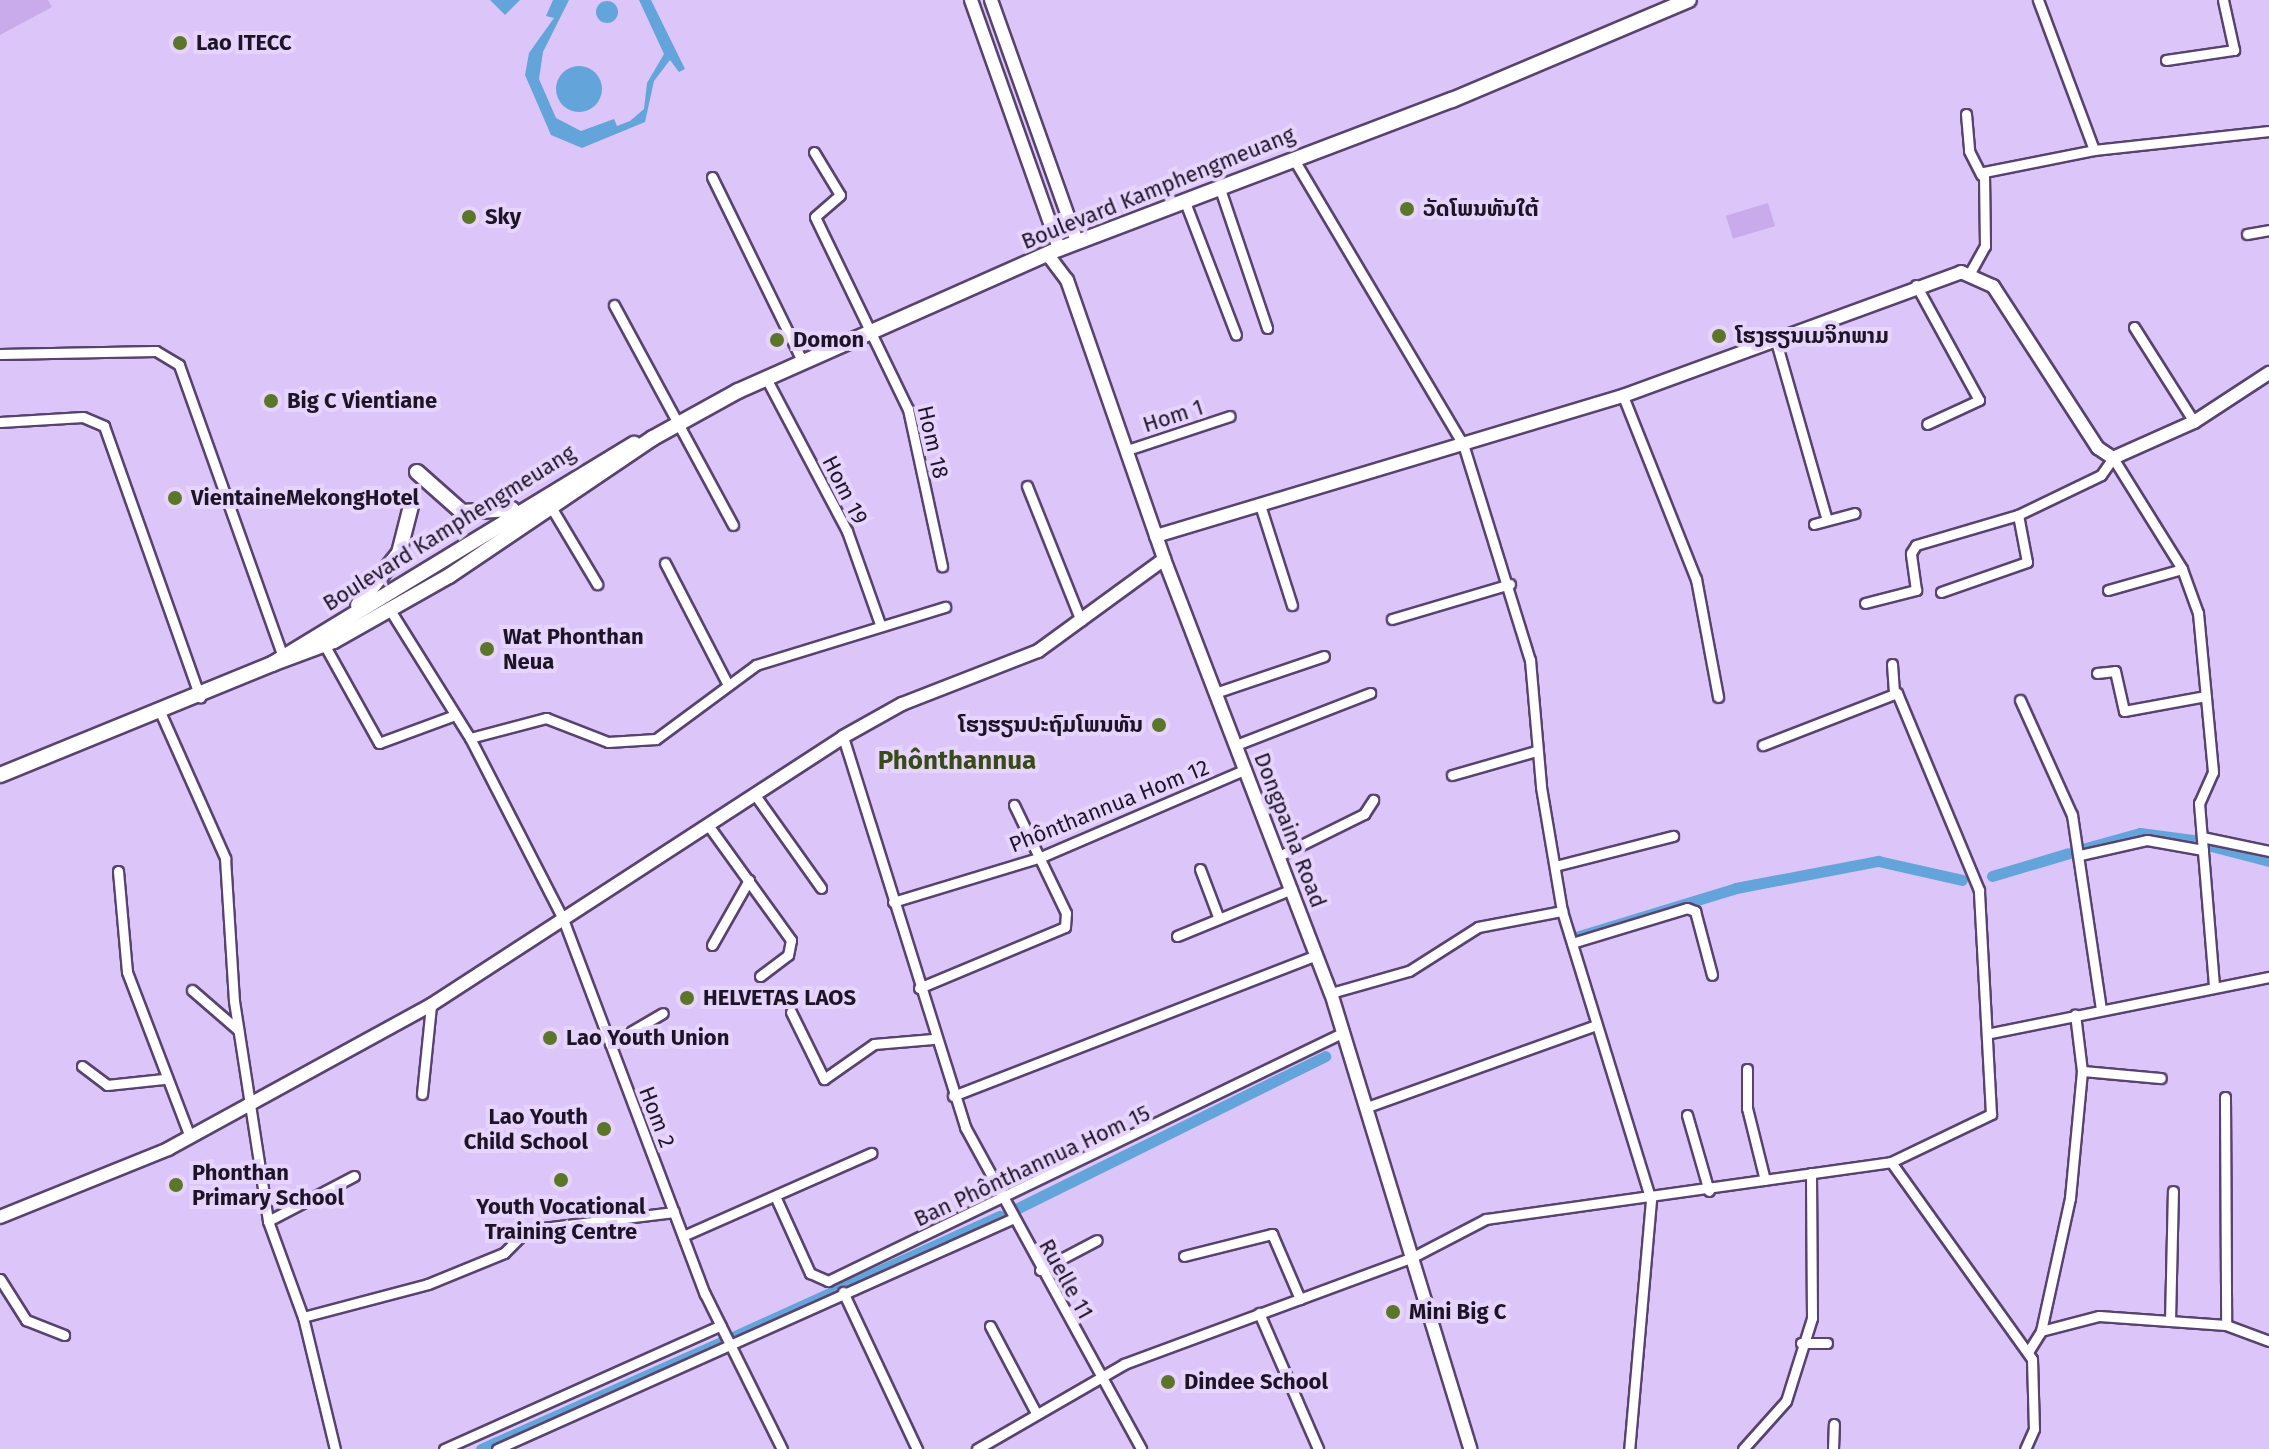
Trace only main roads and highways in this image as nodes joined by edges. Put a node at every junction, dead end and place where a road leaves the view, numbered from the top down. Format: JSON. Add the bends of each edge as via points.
{"nodes":[{"id":1,"x":1689,"y":0,"type":"edge"},
{"id":2,"x":653,"y":438,"type":"junction"},
{"id":3,"x":417,"y":472,"type":"dead end"},
{"id":4,"x":531,"y":503,"type":"junction"},
{"id":5,"x":411,"y":506,"type":"dead end"},
{"id":6,"x":348,"y":617,"type":"junction"},
{"id":7,"x":280,"y":661,"type":"junction"},
{"id":8,"x":0,"y":775,"type":"edge"}],
"edges":[{"from":1,"to":2,"type":"main road","name":"Boulevard Kamphengmeuang","via":[[1077,242],[802,361]]},
{"from":2,"to":4,"type":"main road","name":"Boulevard Kamphengmeuang"},
{"from":2,"to":7,"type":"main road","name":"Boulevard Kamphengmeuang","via":[[449,576],[325,646]]},
{"from":3,"to":4,"type":"main road","via":[[462,512],[491,515]]},
{"from":4,"to":6,"type":"main road","name":"Boulevard Kamphengmeuang"},
{"from":5,"to":6,"type":"main road","via":[[399,553]]},
{"from":6,"to":7,"type":"main road","name":"Boulevard Kamphengmeuang"},
{"from":7,"to":8,"type":"main road","name":"Boulevard Kamphengmeuang","via":[[161,714]]}]}
